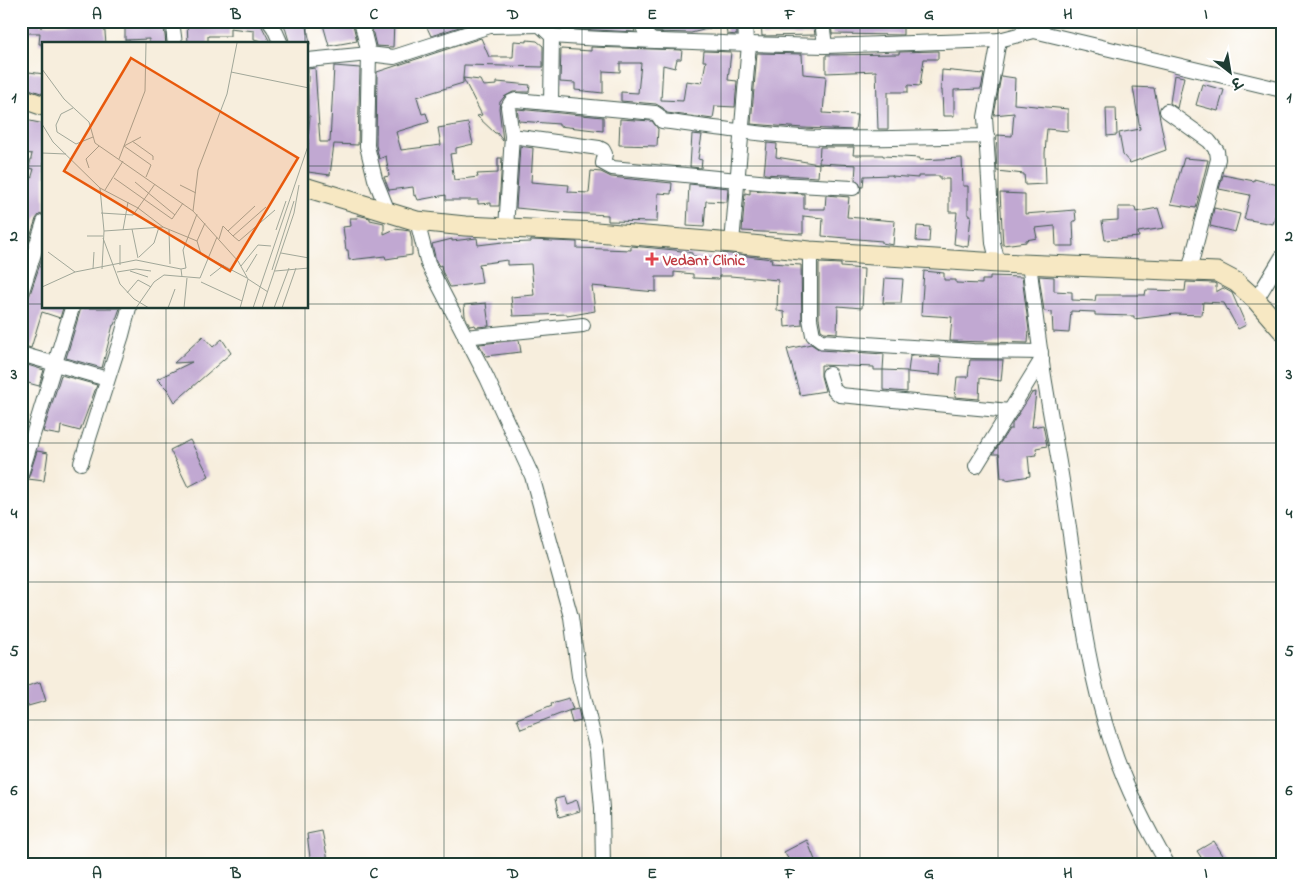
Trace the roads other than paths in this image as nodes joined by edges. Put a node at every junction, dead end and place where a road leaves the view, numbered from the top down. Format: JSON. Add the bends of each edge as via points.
{"nodes":[{"id":1,"x":172,"y":21,"type":"edge"},
{"id":2,"x":269,"y":21,"type":"edge"},
{"id":3,"x":362,"y":21,"type":"edge"},
{"id":4,"x":640,"y":21,"type":"edge"},
{"id":5,"x":745,"y":21,"type":"edge"},
{"id":6,"x":822,"y":21,"type":"edge"},
{"id":7,"x":543,"y":23,"type":"edge"},
{"id":8,"x":489,"y":24,"type":"edge"},
{"id":9,"x":1031,"y":26,"type":"edge"},
{"id":10,"x":552,"y":36,"type":"junction"},
{"id":11,"x":652,"y":40,"type":"junction"},
{"id":12,"x":999,"y":40,"type":"junction"},
{"id":13,"x":175,"y":42,"type":"edge"},
{"id":14,"x":280,"y":42,"type":"edge"},
{"id":15,"x":748,"y":43,"type":"junction"},
{"id":16,"x":825,"y":46,"type":"junction"},
{"id":17,"x":369,"y":54,"type":"junction"},
{"id":18,"x":309,"y":60,"type":"edge"},
{"id":19,"x":1282,"y":90,"type":"edge"},
{"id":20,"x":21,"y":98,"type":"edge"},
{"id":21,"x":552,"y":103,"type":"junction"},
{"id":22,"x":42,"y":105,"type":"edge"},
{"id":23,"x":1167,"y":111,"type":"dead end"},
{"id":24,"x":742,"y":131,"type":"junction"},
{"id":25,"x":512,"y":136,"type":"junction"},
{"id":26,"x":987,"y":136,"type":"junction"},
{"id":27,"x":737,"y":180,"type":"junction"},
{"id":28,"x":309,"y":187,"type":"edge"},
{"id":29,"x":853,"y":188,"type":"dead end"},
{"id":30,"x":389,"y":214,"type":"junction"},
{"id":31,"x":417,"y":221,"type":"junction"},
{"id":32,"x":42,"y":228,"type":"edge"},
{"id":33,"x":506,"y":228,"type":"junction"},
{"id":34,"x":732,"y":243,"type":"junction"},
{"id":35,"x":810,"y":251,"type":"junction"},
{"id":36,"x":1282,"y":257,"type":"edge"},
{"id":37,"x":998,"y":263,"type":"junction"},
{"id":38,"x":1029,"y":264,"type":"junction"},
{"id":39,"x":1189,"y":270,"type":"junction"},
{"id":40,"x":21,"y":294,"type":"edge"},
{"id":41,"x":1256,"y":300,"type":"junction"},
{"id":42,"x":72,"y":309,"type":"edge"},
{"id":43,"x":129,"y":309,"type":"edge"},
{"id":44,"x":583,"y":325,"type":"dead end"},
{"id":45,"x":1282,"y":330,"type":"edge"},
{"id":46,"x":466,"y":336,"type":"junction"},
{"id":47,"x":21,"y":354,"type":"edge"},
{"id":48,"x":1041,"y":356,"type":"junction"},
{"id":49,"x":54,"y":363,"type":"junction"},
{"id":50,"x":829,"y":374,"type":"dead end"},
{"id":51,"x":107,"y":379,"type":"junction"},
{"id":52,"x":1010,"y":411,"type":"junction"},
{"id":53,"x":81,"y":463,"type":"dead end"},
{"id":54,"x":976,"y":466,"type":"dead end"},
{"id":55,"x":21,"y":474,"type":"edge"},
{"id":56,"x":603,"y":865,"type":"edge"},
{"id":57,"x":1168,"y":865,"type":"edge"}],
"edges":[{"from":1,"to":13,"type":"street"},
{"from":2,"to":14,"type":"street"},
{"from":3,"to":17,"type":"street"},
{"from":4,"to":11,"type":"street"},
{"from":5,"to":15,"type":"street"},
{"from":6,"to":16,"type":"street"},
{"from":7,"to":8,"type":"street"},
{"from":7,"to":10,"type":"street"},
{"from":8,"to":17,"type":"street","via":[[394,57]]},
{"from":9,"to":12,"type":"street"},
{"from":9,"to":19,"type":"street"},
{"from":10,"to":11,"type":"street"},
{"from":10,"to":21,"type":"street"},
{"from":11,"to":15,"type":"street"},
{"from":12,"to":16,"type":"street"},
{"from":12,"to":26,"type":"street","via":[[985,117]]},
{"from":15,"to":16,"type":"street"},
{"from":15,"to":24,"type":"street"},
{"from":17,"to":18,"type":"street"},
{"from":17,"to":30,"type":"street","via":[[367,146],[375,179]]},
{"from":20,"to":22,"type":"main road"},
{"from":21,"to":24,"type":"street","via":[[655,113],[662,121]]},
{"from":21,"to":25,"type":"street","via":[[511,102],[508,107]]},
{"from":23,"to":39,"type":"street","via":[[1209,141],[1217,151],[1218,159]]},
{"from":24,"to":26,"type":"street","via":[[820,138]]},
{"from":24,"to":27,"type":"street"},
{"from":25,"to":27,"type":"street","via":[[599,148],[605,154],[603,163],[612,168]]},
{"from":25,"to":33,"type":"street"},
{"from":26,"to":37,"type":"street","via":[[993,242]]},
{"from":27,"to":29,"type":"street"},
{"from":27,"to":34,"type":"street"},
{"from":28,"to":30,"type":"main road"},
{"from":30,"to":31,"type":"main road"},
{"from":31,"to":33,"type":"main road"},
{"from":31,"to":46,"type":"street","via":[[428,264]]},
{"from":32,"to":40,"type":"street"},
{"from":33,"to":34,"type":"main road"},
{"from":34,"to":35,"type":"main road"},
{"from":35,"to":37,"type":"main road"},
{"from":35,"to":48,"type":"street","via":[[810,319],[813,335],[821,341]]},
{"from":36,"to":41,"type":"street"},
{"from":37,"to":38,"type":"main road"},
{"from":38,"to":39,"type":"main road"},
{"from":38,"to":48,"type":"street"},
{"from":39,"to":41,"type":"main road","via":[[1216,272],[1236,282]]},
{"from":41,"to":45,"type":"main road"},
{"from":42,"to":49,"type":"street"},
{"from":43,"to":51,"type":"street"},
{"from":44,"to":46,"type":"street"},
{"from":46,"to":56,"type":"street","via":[[532,476],[571,617],[579,676],[597,751]]},
{"from":47,"to":49,"type":"street"},
{"from":48,"to":52,"type":"street"},
{"from":48,"to":57,"type":"street","via":[[1086,644],[1102,713],[1131,792]]},
{"from":49,"to":51,"type":"street"},
{"from":49,"to":55,"type":"street"},
{"from":50,"to":52,"type":"street","via":[[834,390],[840,395]]},
{"from":51,"to":53,"type":"street"},
{"from":52,"to":54,"type":"street"}]}
